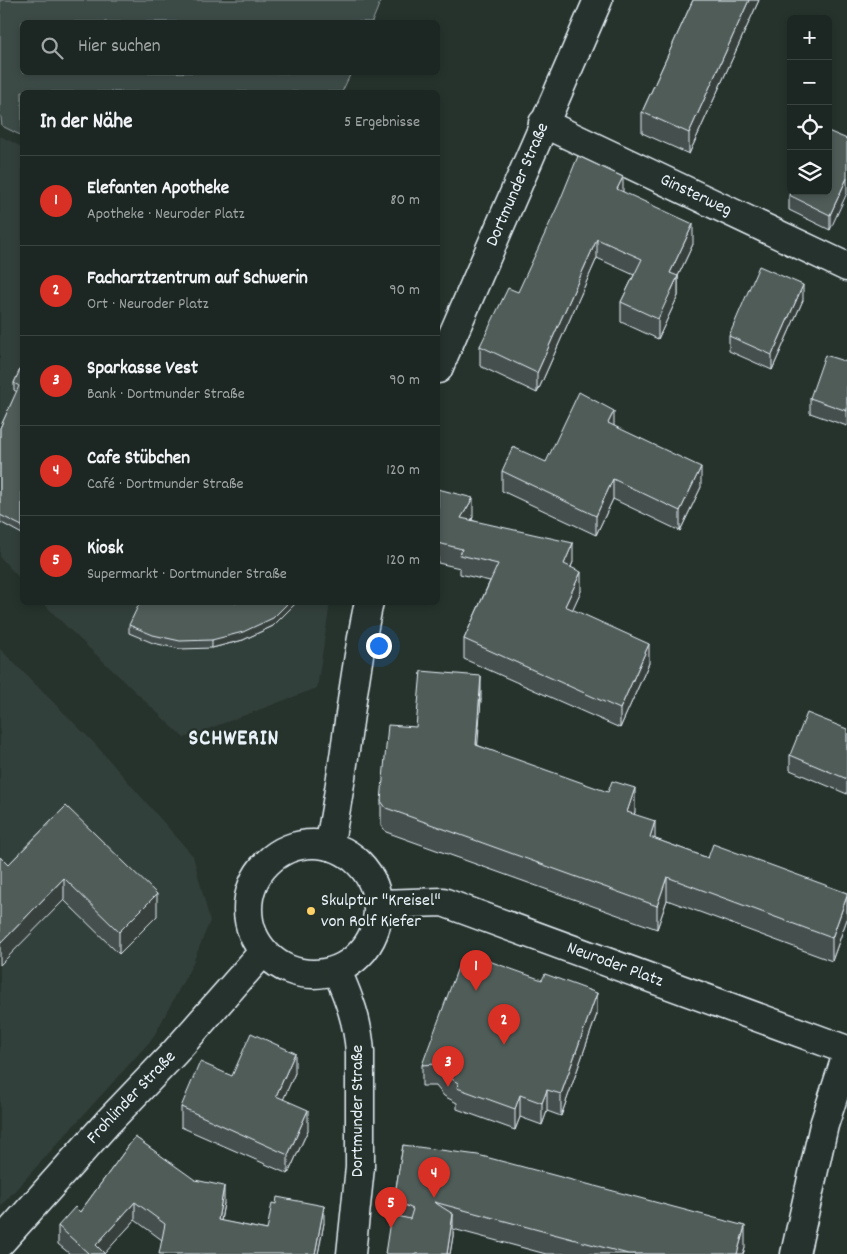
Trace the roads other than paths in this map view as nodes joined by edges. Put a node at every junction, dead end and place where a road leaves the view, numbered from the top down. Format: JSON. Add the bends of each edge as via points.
{"nodes":[{"id":1,"x":598,"y":0,"type":"edge"},
{"id":2,"x":543,"y":123,"type":"junction"},
{"id":3,"x":847,"y":267,"type":"edge"},
{"id":4,"x":440,"y":364,"type":"edge"},
{"id":5,"x":368,"y":605,"type":"edge"},
{"id":6,"x":329,"y":846,"type":"junction"},
{"id":7,"x":378,"y":904,"type":"junction"},
{"id":8,"x":263,"y":952,"type":"junction"},
{"id":9,"x":337,"y":971,"type":"junction"},
{"id":10,"x":847,"y":1052,"type":"edge"},
{"id":11,"x":842,"y":1091,"type":"edge"},
{"id":12,"x":0,"y":1243,"type":"edge"},
{"id":13,"x":351,"y":1254,"type":"edge"},
{"id":14,"x":795,"y":1254,"type":"edge"}],
"edges":[{"from":1,"to":2,"type":"street","name":"Dortmunder Straße"},
{"from":2,"to":3,"type":"street","name":"Ginsterweg"},
{"from":2,"to":4,"type":"street","name":"Dortmunder Straße"},
{"from":5,"to":6,"type":"street"},
{"from":6,"to":7,"type":"street","via":[[348,854],[363,868],[371,878]]},
{"from":6,"to":8,"type":"street","via":[[313,844],[282,851],[268,861],[254,879],[247,906],[248,922],[253,938]]},
{"from":7,"to":9,"type":"street","via":[[378,918],[368,945],[359,956]]},
{"from":7,"to":10,"type":"street","name":"Neuroder Platz","via":[[443,902]]},
{"from":8,"to":9,"type":"street","via":[[292,972],[310,975]]},
{"from":8,"to":12,"type":"street","name":"Frohlinder Straße"},
{"from":9,"to":13,"type":"street","name":"Dortmunder Straße","via":[[350,1002],[360,1052],[360,1167]]},
{"from":10,"to":11,"type":"street"},
{"from":11,"to":14,"type":"street","via":[[824,1125]]}]}
